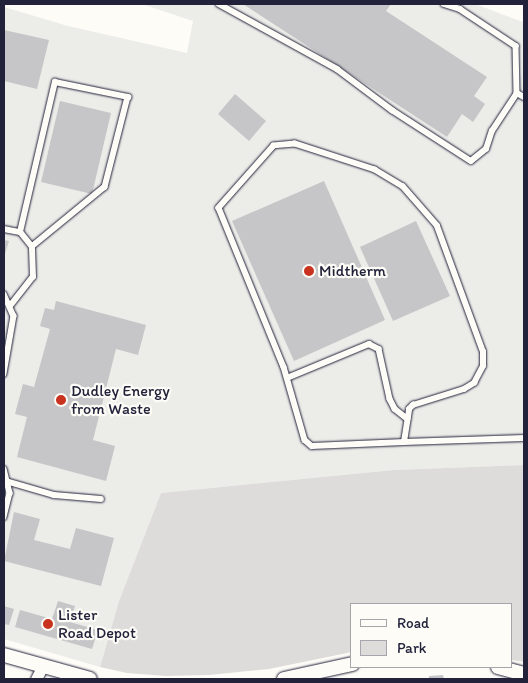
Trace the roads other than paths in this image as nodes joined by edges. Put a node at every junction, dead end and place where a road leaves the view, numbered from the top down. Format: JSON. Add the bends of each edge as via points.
{"nodes":[{"id":1,"x":220,"y":4,"type":"edge"},
{"id":2,"x":444,"y":4,"type":"edge"},
{"id":3,"x":517,"y":93,"type":"junction"},
{"id":4,"x":524,"y":97,"type":"edge"},
{"id":5,"x":4,"y":229,"type":"edge"},
{"id":6,"x":20,"y":232,"type":"junction"},
{"id":7,"x":32,"y":247,"type":"junction"},
{"id":8,"x":4,"y":294,"type":"edge"},
{"id":9,"x":10,"y":306,"type":"junction"},
{"id":10,"x":4,"y":374,"type":"edge"},
{"id":11,"x":287,"y":378,"type":"junction"},
{"id":12,"x":408,"y":419,"type":"junction"},
{"id":13,"x":524,"y":438,"type":"edge"},
{"id":14,"x":404,"y":442,"type":"junction"},
{"id":15,"x":4,"y":469,"type":"edge"},
{"id":16,"x":9,"y":482,"type":"junction"},
{"id":17,"x":101,"y":499,"type":"dead end"},
{"id":18,"x":4,"y":517,"type":"edge"},
{"id":19,"x":4,"y":656,"type":"edge"},
{"id":20,"x":350,"y":664,"type":"edge"},
{"id":21,"x":502,"y":668,"type":"edge"},
{"id":22,"x":39,"y":673,"type":"edge"},
{"id":23,"x":524,"y":674,"type":"edge"},
{"id":24,"x":90,"y":679,"type":"edge"},
{"id":25,"x":284,"y":679,"type":"edge"}],
"edges":[{"from":1,"to":3,"type":"lane","via":[[337,69],[392,110],[471,161],[486,149],[492,131]]},
{"from":2,"to":3,"type":"lane","via":[[460,9],[516,46]]},
{"from":3,"to":4,"type":"lane"},
{"from":5,"to":6,"type":"lane"},
{"from":6,"to":7,"type":"lane"},
{"from":6,"to":7,"type":"lane","via":[[55,82],[128,97],[105,187]]},
{"from":7,"to":9,"type":"lane","via":[[33,277]]},
{"from":8,"to":9,"type":"lane"},
{"from":9,"to":10,"type":"lane","via":[[14,316],[12,339]]},
{"from":11,"to":12,"type":"lane","via":[[369,344],[379,349],[395,409]]},
{"from":11,"to":12,"type":"lane","via":[[218,208],[274,146],[283,142],[375,170],[403,187],[437,226],[483,352],[483,366],[474,383],[413,405]]},
{"from":11,"to":14,"type":"lane","via":[[305,440],[312,446]]},
{"from":12,"to":14,"type":"lane"},
{"from":13,"to":14,"type":"lane"},
{"from":15,"to":16,"type":"lane"},
{"from":16,"to":17,"type":"lane","via":[[54,495]]},
{"from":16,"to":18,"type":"lane","via":[[10,493]]},
{"from":19,"to":22,"type":"street"},
{"from":20,"to":25,"type":"street"},
{"from":21,"to":23,"type":"street"},
{"from":22,"to":24,"type":"street"}]}
